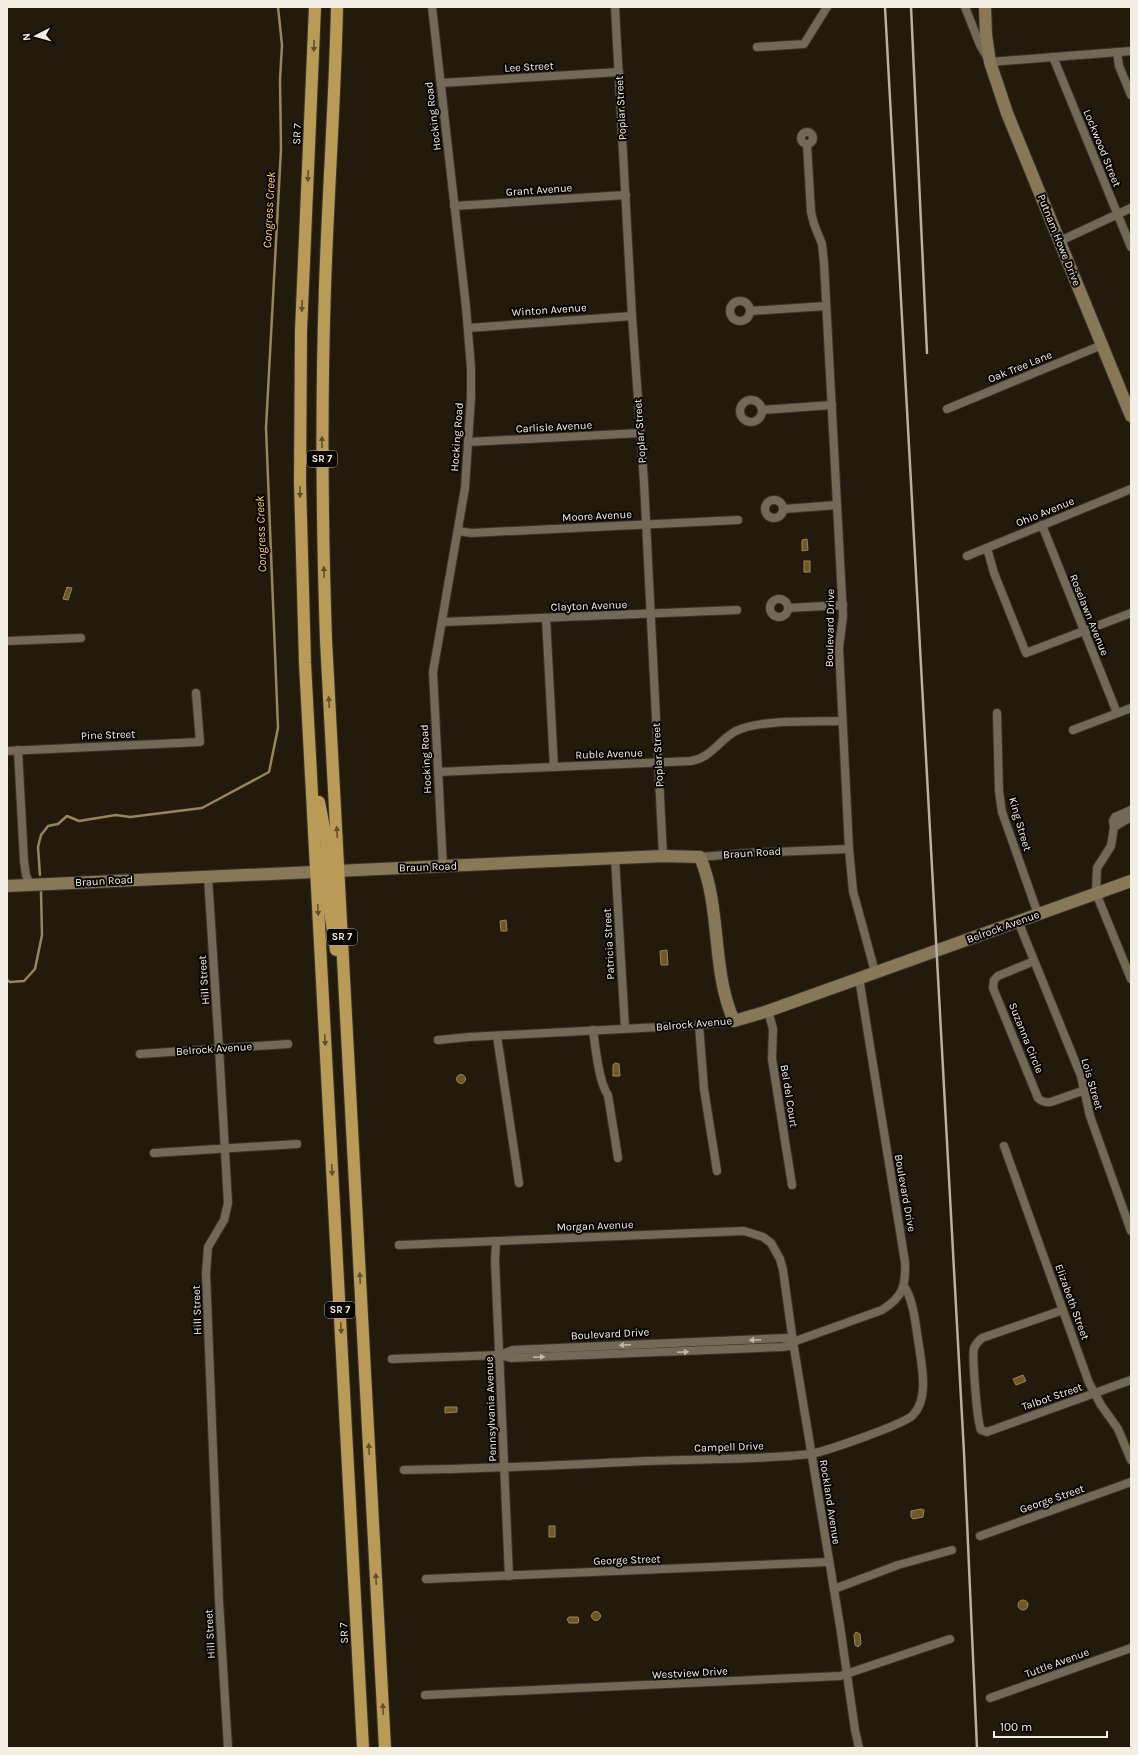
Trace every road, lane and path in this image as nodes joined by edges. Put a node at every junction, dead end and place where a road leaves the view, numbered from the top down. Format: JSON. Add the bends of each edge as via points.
{"nodes":[{"id":1,"x":315,"y":7,"type":"edge"},
{"id":2,"x":337,"y":7,"type":"edge"},
{"id":3,"x":432,"y":7,"type":"edge"},
{"id":4,"x":615,"y":7,"type":"edge"},
{"id":5,"x":827,"y":7,"type":"edge"},
{"id":6,"x":964,"y":7,"type":"edge"},
{"id":7,"x":985,"y":7,"type":"edge"},
{"id":8,"x":757,"y":48,"type":"dead end"},
{"id":9,"x":1131,"y":51,"type":"edge"},
{"id":10,"x":1117,"y":52,"type":"junction"},
{"id":11,"x":1053,"y":57,"type":"junction"},
{"id":12,"x":990,"y":62,"type":"junction"},
{"id":13,"x":619,"y":72,"type":"junction"},
{"id":14,"x":440,"y":83,"type":"junction"},
{"id":15,"x":1131,"y":95,"type":"edge"},
{"id":16,"x":807,"y":144,"type":"dead end"},
{"id":17,"x":626,"y":195,"type":"junction"},
{"id":18,"x":454,"y":206,"type":"junction"},
{"id":19,"x":1131,"y":208,"type":"edge"},
{"id":20,"x":1117,"y":214,"type":"junction"},
{"id":21,"x":1060,"y":241,"type":"junction"},
{"id":22,"x":1131,"y":246,"type":"edge"},
{"id":23,"x":826,"y":306,"type":"junction"},
{"id":24,"x":750,"y":311,"type":"dead end"},
{"id":25,"x":632,"y":316,"type":"junction"},
{"id":26,"x":468,"y":328,"type":"junction"},
{"id":27,"x":1102,"y":346,"type":"junction"},
{"id":28,"x":1128,"y":402,"type":"edge"},
{"id":29,"x":832,"y":405,"type":"junction"},
{"id":30,"x":947,"y":409,"type":"dead end"},
{"id":31,"x":762,"y":410,"type":"dead end"},
{"id":32,"x":1131,"y":416,"type":"edge"},
{"id":33,"x":640,"y":433,"type":"junction"},
{"id":34,"x":468,"y":442,"type":"junction"},
{"id":35,"x":1131,"y":489,"type":"edge"},
{"id":36,"x":837,"y":504,"type":"junction"},
{"id":37,"x":784,"y":509,"type":"dead end"},
{"id":38,"x":738,"y":520,"type":"dead end"},
{"id":39,"x":646,"y":525,"type":"junction"},
{"id":40,"x":1042,"y":525,"type":"junction"},
{"id":41,"x":458,"y":531,"type":"junction"},
{"id":42,"x":987,"y":548,"type":"junction"},
{"id":43,"x":967,"y":556,"type":"dead end"},
{"id":44,"x":843,"y":605,"type":"junction"},
{"id":45,"x":788,"y":608,"type":"dead end"},
{"id":46,"x":737,"y":610,"type":"dead end"},
{"id":47,"x":1131,"y":613,"type":"edge"},
{"id":48,"x":650,"y":614,"type":"junction"},
{"id":49,"x":546,"y":618,"type":"junction"},
{"id":50,"x":442,"y":622,"type":"junction"},
{"id":51,"x":1084,"y":631,"type":"junction"},
{"id":52,"x":81,"y":638,"type":"dead end"},
{"id":53,"x":7,"y":641,"type":"edge"},
{"id":54,"x":196,"y":694,"type":"dead end"},
{"id":55,"x":1131,"y":708,"type":"edge"},
{"id":56,"x":997,"y":713,"type":"dead end"},
{"id":57,"x":1117,"y":713,"type":"junction"},
{"id":58,"x":842,"y":721,"type":"junction"},
{"id":59,"x":1072,"y":730,"type":"dead end"},
{"id":60,"x":18,"y":750,"type":"junction"},
{"id":61,"x":7,"y":751,"type":"edge"},
{"id":62,"x":658,"y":764,"type":"junction"},
{"id":63,"x":554,"y":767,"type":"junction"},
{"id":64,"x":438,"y":772,"type":"junction"},
{"id":65,"x":1131,"y":810,"type":"edge"},
{"id":66,"x":1131,"y":817,"type":"edge"},
{"id":67,"x":1114,"y":827,"type":"junction"},
{"id":68,"x":849,"y":849,"type":"junction"},
{"id":69,"x":663,"y":856,"type":"junction"},
{"id":70,"x":700,"y":857,"type":"junction"},
{"id":71,"x":615,"y":858,"type":"junction"},
{"id":72,"x":443,"y":867,"type":"junction"},
{"id":73,"x":327,"y":871,"type":"junction"},
{"id":74,"x":208,"y":877,"type":"junction"},
{"id":75,"x":1131,"y":881,"type":"edge"},
{"id":76,"x":30,"y":885,"type":"junction"},
{"id":77,"x":7,"y":886,"type":"edge"},
{"id":78,"x":1096,"y":893,"type":"junction"},
{"id":79,"x":1038,"y":914,"type":"junction"},
{"id":80,"x":1018,"y":922,"type":"junction"},
{"id":81,"x":1034,"y":961,"type":"junction"},
{"id":82,"x":875,"y":972,"type":"junction"},
{"id":83,"x":859,"y":978,"type":"junction"},
{"id":84,"x":1131,"y":979,"type":"edge"},
{"id":85,"x":768,"y":1011,"type":"junction"},
{"id":86,"x":734,"y":1021,"type":"junction"},
{"id":87,"x":700,"y":1025,"type":"junction"},
{"id":88,"x":625,"y":1028,"type":"junction"},
{"id":89,"x":593,"y":1030,"type":"junction"},
{"id":90,"x":498,"y":1036,"type":"junction"},
{"id":91,"x":438,"y":1040,"type":"dead end"},
{"id":92,"x":288,"y":1044,"type":"dead end"},
{"id":93,"x":220,"y":1048,"type":"junction"},
{"id":94,"x":140,"y":1054,"type":"dead end"},
{"id":95,"x":1085,"y":1090,"type":"junction"},
{"id":96,"x":297,"y":1144,"type":"dead end"},
{"id":97,"x":1004,"y":1146,"type":"dead end"},
{"id":98,"x":224,"y":1148,"type":"junction"},
{"id":99,"x":154,"y":1153,"type":"dead end"},
{"id":100,"x":618,"y":1158,"type":"dead end"},
{"id":101,"x":717,"y":1171,"type":"dead end"},
{"id":102,"x":519,"y":1183,"type":"dead end"},
{"id":103,"x":792,"y":1185,"type":"dead end"},
{"id":104,"x":1131,"y":1231,"type":"edge"},
{"id":105,"x":496,"y":1242,"type":"junction"},
{"id":106,"x":399,"y":1245,"type":"dead end"},
{"id":107,"x":780,"y":1260,"type":"joint"},
{"id":108,"x":904,"y":1286,"type":"junction"},
{"id":109,"x":1064,"y":1310,"type":"junction"},
{"id":110,"x":793,"y":1342,"type":"junction"},
{"id":111,"x":500,"y":1355,"type":"junction"},
{"id":112,"x":392,"y":1359,"type":"dead end"},
{"id":113,"x":1131,"y":1380,"type":"edge"},
{"id":114,"x":1095,"y":1393,"type":"junction"},
{"id":115,"x":811,"y":1454,"type":"junction"},
{"id":116,"x":1131,"y":1460,"type":"edge"},
{"id":117,"x":504,"y":1467,"type":"junction"},
{"id":118,"x":404,"y":1470,"type":"dead end"},
{"id":119,"x":1131,"y":1482,"type":"edge"},
{"id":120,"x":980,"y":1536,"type":"dead end"},
{"id":121,"x":952,"y":1550,"type":"dead end"},
{"id":122,"x":829,"y":1562,"type":"junction"},
{"id":123,"x":509,"y":1576,"type":"junction"},
{"id":124,"x":426,"y":1579,"type":"dead end"},
{"id":125,"x":834,"y":1589,"type":"junction"},
{"id":126,"x":950,"y":1640,"type":"dead end"},
{"id":127,"x":1131,"y":1648,"type":"edge"},
{"id":128,"x":847,"y":1674,"type":"junction"},
{"id":129,"x":425,"y":1695,"type":"dead end"},
{"id":130,"x":990,"y":1698,"type":"dead end"},
{"id":131,"x":228,"y":1748,"type":"edge"},
{"id":132,"x":363,"y":1748,"type":"edge"},
{"id":133,"x":385,"y":1748,"type":"edge"},
{"id":134,"x":860,"y":1748,"type":"edge"}],
"edges":[{"from":1,"to":73,"type":"highway","name":"SR 7","number":"SR 7","one_way":true,"via":[[300,398],[301,546],[309,739]]},
{"from":73,"to":2,"type":"highway","name":"SR 7","number":"SR 7","one_way":true,"via":[[322,462],[325,286]]},
{"from":3,"to":14,"type":"street","name":"Hocking Road"},
{"from":4,"to":13,"type":"street","name":"Poplar Street"},
{"from":5,"to":8,"type":"street","via":[[804,44]]},
{"from":6,"to":12,"type":"street"},
{"from":7,"to":12,"type":"street","name":"Putnam Howe Drive"},
{"from":9,"to":10,"type":"street"},
{"from":10,"to":11,"type":"street"},
{"from":10,"to":15,"type":"street","via":[[1119,66]]},
{"from":11,"to":12,"type":"street"},
{"from":11,"to":20,"type":"street","name":"Lockwood Street"},
{"from":12,"to":21,"type":"street","name":"Putnam Howe Drive","via":[[1007,113]]},
{"from":13,"to":14,"type":"street","name":"Lee Street"},
{"from":13,"to":17,"type":"street","name":"Poplar Street"},
{"from":14,"to":18,"type":"street","name":"Hocking Road"},
{"from":16,"to":23,"type":"street","name":"Boulevard Drive","via":[[811,212],[822,244]]},
{"from":17,"to":18,"type":"street","name":"Grant Avenue"},
{"from":17,"to":25,"type":"street","name":"Poplar Street"},
{"from":18,"to":26,"type":"street","name":"Hocking Road"},
{"from":19,"to":20,"type":"street"},
{"from":20,"to":21,"type":"street"},
{"from":20,"to":22,"type":"street","name":"Lockwood Street"},
{"from":21,"to":27,"type":"street","name":"Putnam Howe Drive"},
{"from":23,"to":24,"type":"street"},
{"from":23,"to":29,"type":"street","name":"Boulevard Drive"},
{"from":25,"to":26,"type":"street","name":"Winton Avenue"},
{"from":25,"to":33,"type":"street","name":"Poplar Street"},
{"from":26,"to":34,"type":"street","name":"Hocking Road","via":[[471,368]]},
{"from":27,"to":28,"type":"street","name":"Putnam Howe Drive"},
{"from":27,"to":30,"type":"street","name":"Oak Tree Lane"},
{"from":28,"to":32,"type":"street","name":"Putnam Howe Drive"},
{"from":29,"to":31,"type":"street"},
{"from":29,"to":36,"type":"street","name":"Boulevard Drive"},
{"from":33,"to":34,"type":"street","name":"Carlisle Avenue"},
{"from":33,"to":39,"type":"street","name":"Poplar Street"},
{"from":34,"to":41,"type":"street","name":"Hocking Road","via":[[465,488]]},
{"from":35,"to":40,"type":"street","name":"Ohio Avenue"},
{"from":36,"to":37,"type":"street"},
{"from":36,"to":44,"type":"street","name":"Boulevard Drive"},
{"from":38,"to":39,"type":"street","name":"Moore Avenue"},
{"from":39,"to":41,"type":"street","name":"Moore Avenue","via":[[471,533]]},
{"from":39,"to":48,"type":"street","name":"Poplar Street"},
{"from":40,"to":42,"type":"street","name":"Ohio Avenue"},
{"from":40,"to":51,"type":"street","name":"Roselawn Avenue"},
{"from":41,"to":50,"type":"street","name":"Hocking Road"},
{"from":42,"to":43,"type":"street","name":"Ohio Avenue"},
{"from":42,"to":51,"type":"street","via":[[994,573],[1025,651],[1028,653]]},
{"from":44,"to":45,"type":"street"},
{"from":44,"to":58,"type":"street","name":"Boulevard Drive","via":[[839,646]]},
{"from":46,"to":48,"type":"street","name":"Clayton Avenue"},
{"from":47,"to":51,"type":"street"},
{"from":48,"to":49,"type":"street","name":"Clayton Avenue"},
{"from":48,"to":62,"type":"street","name":"Poplar Street"},
{"from":49,"to":50,"type":"street","name":"Clayton Avenue"},
{"from":49,"to":63,"type":"street"},
{"from":50,"to":64,"type":"street","name":"Hocking Road","via":[[433,672]]},
{"from":51,"to":57,"type":"street","name":"Roselawn Avenue"},
{"from":52,"to":53,"type":"street"},
{"from":54,"to":60,"type":"street","name":"Pine Street","via":[[200,742]]},
{"from":55,"to":57,"type":"street"},
{"from":56,"to":79,"type":"street","name":"King Street","via":[[1002,812]]},
{"from":57,"to":59,"type":"street"},
{"from":58,"to":62,"type":"street","name":"Ruble Avenue","via":[[746,727],[728,736],[710,753],[695,761]]},
{"from":58,"to":68,"type":"street","name":"Boulevard Drive"},
{"from":60,"to":61,"type":"street","name":"Pine Street"},
{"from":60,"to":76,"type":"street","via":[[24,861]]},
{"from":62,"to":63,"type":"street","name":"Ruble Avenue"},
{"from":62,"to":69,"type":"street","name":"Poplar Street"},
{"from":63,"to":64,"type":"street","name":"Ruble Avenue"},
{"from":64,"to":72,"type":"street","name":"Hocking Road"},
{"from":65,"to":67,"type":"street","via":[[1115,817]]},
{"from":66,"to":67,"type":"street"},
{"from":67,"to":78,"type":"street","via":[[1110,846],[1097,868]]},
{"from":68,"to":70,"type":"street","name":"Braun Road"},
{"from":68,"to":82,"type":"street","name":"Boulevard Drive","via":[[853,891]]},
{"from":69,"to":70,"type":"street","name":"Braun Road"},
{"from":69,"to":71,"type":"street","name":"Braun Road"},
{"from":70,"to":86,"type":"street","via":[[710,887],[726,1002]]},
{"from":71,"to":72,"type":"street","name":"Braun Road"},
{"from":71,"to":88,"type":"street","name":"Patricia Street"},
{"from":72,"to":73,"type":"street","name":"Braun Road"},
{"from":73,"to":74,"type":"street","name":"Braun Road"},
{"from":73,"to":132,"type":"highway","name":"SR 7","number":"SR 7","one_way":true},
{"from":133,"to":73,"type":"highway","name":"SR 7","number":"SR 7","one_way":true,"via":[[346,1004]]},
{"from":74,"to":76,"type":"street","name":"Braun Road"},
{"from":74,"to":93,"type":"street","name":"Hill Street"},
{"from":75,"to":78,"type":"street","name":"Belrock Avenue"},
{"from":76,"to":77,"type":"street","name":"Braun Road"},
{"from":78,"to":79,"type":"street","name":"Belrock Avenue"},
{"from":78,"to":84,"type":"street"},
{"from":79,"to":80,"type":"street","name":"Belrock Avenue"},
{"from":80,"to":81,"type":"street","name":"Lois Street"},
{"from":80,"to":82,"type":"street","name":"Belrock Avenue"},
{"from":81,"to":95,"type":"street","name":"Lois Street"},
{"from":81,"to":95,"type":"street","name":"Suzanna Circle","via":[[998,976],[994,980],[994,988],[1038,1098],[1047,1103]]},
{"from":82,"to":83,"type":"street","name":"Belrock Avenue"},
{"from":83,"to":85,"type":"street","name":"Belrock Avenue"},
{"from":83,"to":108,"type":"street","name":"Boulevard Drive","via":[[904,1257]]},
{"from":85,"to":86,"type":"street","name":"Belrock Avenue"},
{"from":85,"to":103,"type":"street","name":"Bel del Court","via":[[773,1029],[772,1059]]},
{"from":86,"to":87,"type":"street","name":"Belrock Avenue"},
{"from":87,"to":88,"type":"street","name":"Belrock Avenue"},
{"from":87,"to":101,"type":"street","via":[[704,1090]]},
{"from":88,"to":89,"type":"street","name":"Belrock Avenue"},
{"from":89,"to":90,"type":"street","name":"Belrock Avenue"},
{"from":89,"to":100,"type":"street","via":[[604,1091],[608,1096]]},
{"from":90,"to":91,"type":"street","name":"Belrock Avenue"},
{"from":90,"to":102,"type":"street"},
{"from":92,"to":93,"type":"street","name":"Belrock Avenue"},
{"from":93,"to":94,"type":"street","name":"Belrock Avenue"},
{"from":93,"to":98,"type":"street","name":"Hill Street"},
{"from":95,"to":104,"type":"street","name":"Lois Street","via":[[1090,1116]]},
{"from":96,"to":98,"type":"street"},
{"from":97,"to":109,"type":"street","name":"Elizabeth Street"},
{"from":98,"to":99,"type":"street"},
{"from":98,"to":131,"type":"street","name":"Hill Street","via":[[228,1203],[226,1215],[208,1247],[206,1273],[219,1601]]},
{"from":105,"to":106,"type":"street","name":"Morgan Avenue"},
{"from":105,"to":107,"type":"street","name":"Morgan Avenue","via":[[744,1231],[763,1237],[771,1243]]},
{"from":105,"to":111,"type":"street","name":"Pennsylvania Avenue"},
{"from":107,"to":110,"type":"street","name":"Rockland Avenue"},
{"from":108,"to":110,"type":"street","via":[[896,1300],[882,1310]]},
{"from":108,"to":115,"type":"street","name":"Campell Drive","via":[[909,1293],[920,1351],[922,1396],[918,1410],[908,1420],[894,1426]]},
{"from":109,"to":114,"type":"street","name":"Elizabeth Street","via":[[1089,1383]]},
{"from":109,"to":114,"type":"street","name":"Talbot Street","via":[[982,1338],[977,1343],[974,1355],[981,1430],[987,1432]]},
{"from":110,"to":111,"type":"street","name":"Boulevard Drive","via":[[787,1338],[644,1344],[512,1350]]},
{"from":110,"to":115,"type":"street","name":"Rockland Avenue"},
{"from":111,"to":112,"type":"street","name":"Boulevard Drive"},
{"from":111,"to":117,"type":"street","name":"Pennsylvania Avenue"},
{"from":113,"to":114,"type":"street","name":"Talbot Street"},
{"from":114,"to":116,"type":"street","name":"Elizabeth Street","via":[[1118,1429]]},
{"from":115,"to":117,"type":"street","name":"Campell Drive"},
{"from":115,"to":122,"type":"street","name":"Rockland Avenue"},
{"from":117,"to":118,"type":"street","name":"Campell Drive"},
{"from":117,"to":123,"type":"street","name":"Pennsylvania Avenue"},
{"from":119,"to":120,"type":"street","name":"George Street"},
{"from":121,"to":125,"type":"street","via":[[902,1564]]},
{"from":122,"to":123,"type":"street","name":"George Street"},
{"from":122,"to":125,"type":"street","name":"Rockland Avenue"},
{"from":123,"to":124,"type":"street","name":"George Street"},
{"from":125,"to":128,"type":"street","name":"Rockland Avenue"},
{"from":126,"to":128,"type":"street","name":"Westview Drive"},
{"from":127,"to":130,"type":"street","name":"Tuttle Avenue"},
{"from":128,"to":129,"type":"street","name":"Westview Drive","via":[[780,1680]]},
{"from":128,"to":134,"type":"street","name":"Rockland Avenue"}]}
